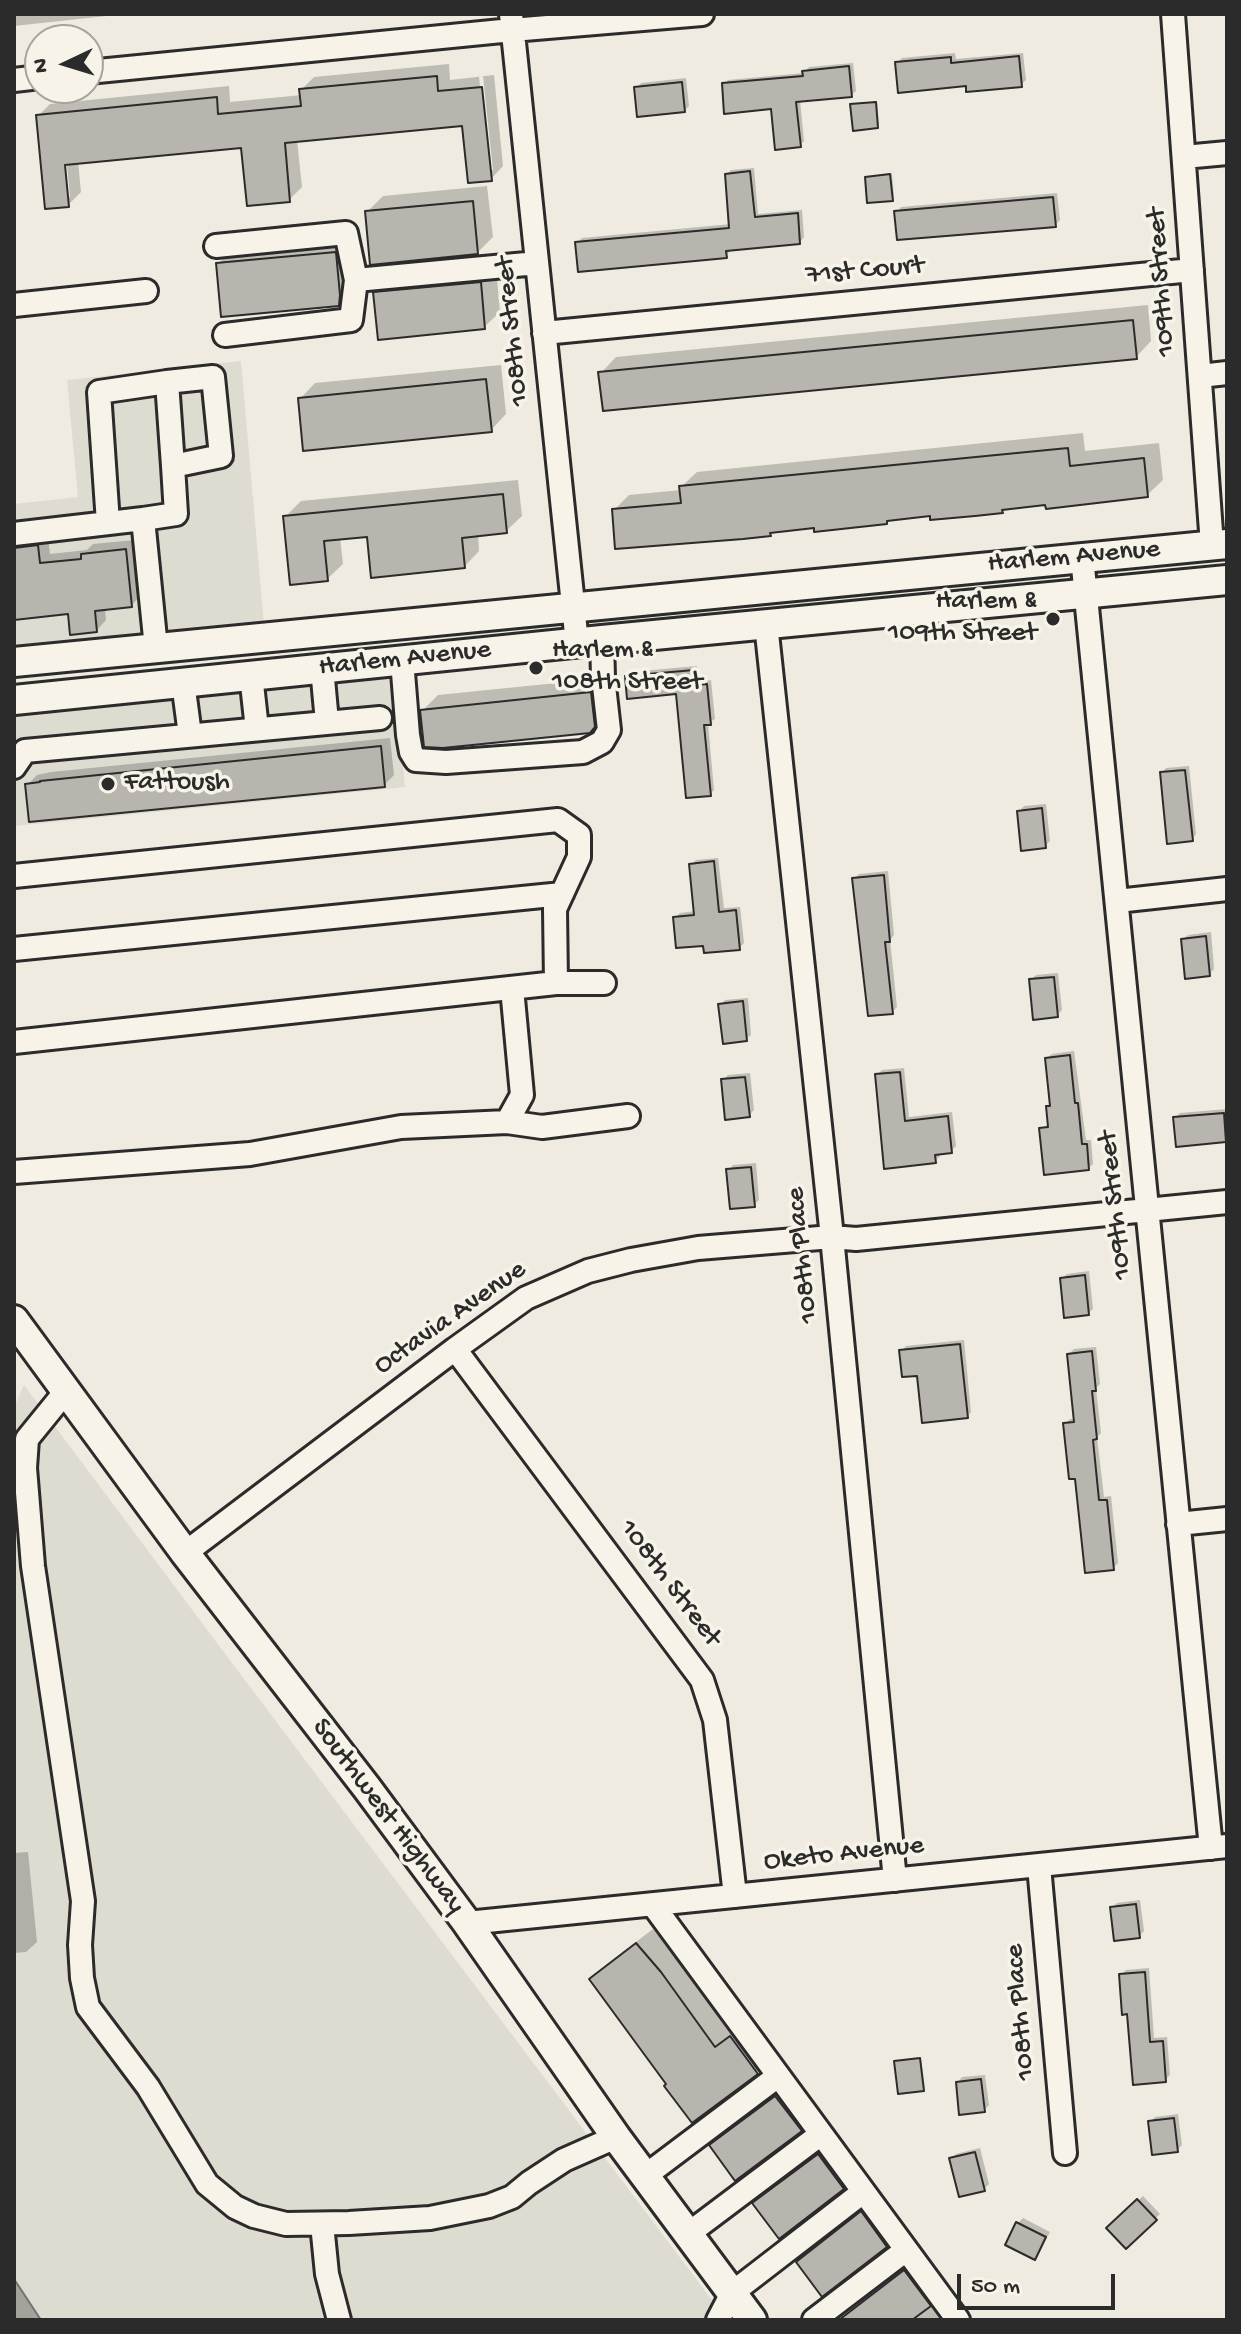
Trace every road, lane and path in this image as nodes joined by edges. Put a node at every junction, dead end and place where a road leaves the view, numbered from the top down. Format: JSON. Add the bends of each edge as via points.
{"nodes":[{"id":1,"x":702,"y":14,"type":"edge"},
{"id":2,"x":1173,"y":14,"type":"edge"},
{"id":3,"x":512,"y":22,"type":"edge"},
{"id":4,"x":104,"y":70,"type":"edge"},
{"id":5,"x":1227,"y":153,"type":"edge"},
{"id":6,"x":1184,"y":157,"type":"junction"},
{"id":7,"x":216,"y":246,"type":"dead end"},
{"id":8,"x":537,"y":263,"type":"junction"},
{"id":9,"x":1192,"y":270,"type":"junction"},
{"id":10,"x":356,"y":280,"type":"junction"},
{"id":11,"x":146,"y":291,"type":"dead end"},
{"id":12,"x":14,"y":305,"type":"edge"},
{"id":13,"x":544,"y":333,"type":"junction"},
{"id":14,"x":225,"y":335,"type":"dead end"},
{"id":15,"x":1227,"y":373,"type":"edge"},
{"id":16,"x":1200,"y":376,"type":"junction"},
{"id":17,"x":167,"y":382,"type":"junction"},
{"id":18,"x":173,"y":466,"type":"junction"},
{"id":19,"x":143,"y":519,"type":"junction"},
{"id":20,"x":108,"y":523,"type":"junction"},
{"id":21,"x":14,"y":534,"type":"edge"},
{"id":22,"x":1220,"y":545,"type":"edge"},
{"id":23,"x":1082,"y":557,"type":"junction"},
{"id":24,"x":1227,"y":580,"type":"edge"},
{"id":25,"x":1086,"y":594,"type":"junction"},
{"id":26,"x":573,"y":607,"type":"junction"},
{"id":27,"x":766,"y":624,"type":"junction"},
{"id":28,"x":589,"y":641,"type":"junction"},
{"id":29,"x":156,"y":648,"type":"junction"},
{"id":30,"x":402,"y":660,"type":"junction"},
{"id":31,"x":14,"y":662,"type":"edge"},
{"id":32,"x":322,"y":668,"type":"junction"},
{"id":33,"x":251,"y":675,"type":"junction"},
{"id":34,"x":183,"y":682,"type":"junction"},
{"id":35,"x":14,"y":700,"type":"edge"},
{"id":36,"x":380,"y":718,"type":"dead end"},
{"id":37,"x":327,"y":722,"type":"junction"},
{"id":38,"x":257,"y":729,"type":"junction"},
{"id":39,"x":190,"y":735,"type":"junction"},
{"id":40,"x":14,"y":767,"type":"edge"},
{"id":41,"x":14,"y":876,"type":"edge"},
{"id":42,"x":1227,"y":889,"type":"edge"},
{"id":43,"x":562,"y":894,"type":"junction"},
{"id":44,"x":1117,"y":901,"type":"junction"},
{"id":45,"x":14,"y":949,"type":"edge"},
{"id":46,"x":556,"y":983,"type":"junction"},
{"id":47,"x":604,"y":983,"type":"dead end"},
{"id":48,"x":512,"y":988,"type":"junction"},
{"id":49,"x":14,"y":1042,"type":"edge"},
{"id":50,"x":628,"y":1116,"type":"dead end"},
{"id":51,"x":507,"y":1122,"type":"junction"},
{"id":52,"x":14,"y":1172,"type":"edge"},
{"id":53,"x":1227,"y":1202,"type":"edge"},
{"id":54,"x":1147,"y":1209,"type":"junction"},
{"id":55,"x":832,"y":1237,"type":"junction"},
{"id":56,"x":16,"y":1325,"type":"edge"},
{"id":57,"x":455,"y":1349,"type":"junction"},
{"id":58,"x":66,"y":1391,"type":"junction"},
{"id":59,"x":1227,"y":1519,"type":"edge"},
{"id":60,"x":1178,"y":1524,"type":"junction"},
{"id":61,"x":185,"y":1553,"type":"junction"},
{"id":62,"x":1219,"y":1847,"type":"edge"},
{"id":63,"x":1039,"y":1866,"type":"junction"},
{"id":64,"x":895,"y":1880,"type":"junction"},
{"id":65,"x":735,"y":1896,"type":"junction"},
{"id":66,"x":653,"y":1905,"type":"junction"},
{"id":67,"x":467,"y":1923,"type":"junction"},
{"id":68,"x":778,"y":2076,"type":"junction"},
{"id":69,"x":821,"y":2134,"type":"junction"},
{"id":70,"x":616,"y":2137,"type":"junction"},
{"id":71,"x":1065,"y":2153,"type":"dead end"},
{"id":72,"x":645,"y":2176,"type":"junction"},
{"id":73,"x":863,"y":2192,"type":"junction"},
{"id":74,"x":322,"y":2224,"type":"junction"},
{"id":75,"x":688,"y":2234,"type":"junction"},
{"id":76,"x":906,"y":2250,"type":"junction"},
{"id":77,"x":732,"y":2293,"type":"junction"},
{"id":78,"x":948,"y":2316,"type":"edge"},
{"id":79,"x":339,"y":2320,"type":"edge"},
{"id":80,"x":718,"y":2320,"type":"edge"},
{"id":81,"x":752,"y":2320,"type":"edge"},
{"id":82,"x":814,"y":2320,"type":"edge"}],
"edges":[{"from":1,"to":3,"type":"street"},
{"from":2,"to":6,"type":"street","name":"109th Street"},
{"from":3,"to":4,"type":"street"},
{"from":3,"to":8,"type":"street","name":"108th Street"},
{"from":5,"to":6,"type":"street"},
{"from":6,"to":9,"type":"street","name":"109th Street"},
{"from":7,"to":10,"type":"street","via":[[346,233]]},
{"from":8,"to":10,"type":"street"},
{"from":8,"to":13,"type":"street","name":"108th Street"},
{"from":9,"to":13,"type":"street","name":"71st Court"},
{"from":9,"to":16,"type":"street","name":"109th Street"},
{"from":10,"to":14,"type":"street","via":[[351,320]]},
{"from":11,"to":12,"type":"street"},
{"from":13,"to":26,"type":"street","name":"108th Street"},
{"from":15,"to":16,"type":"street"},
{"from":16,"to":22,"type":"street","name":"109th Street"},
{"from":17,"to":18,"type":"street"},
{"from":17,"to":18,"type":"street","via":[[213,377],[221,456]]},
{"from":17,"to":20,"type":"street","via":[[99,392]]},
{"from":18,"to":19,"type":"street","via":[[176,514]]},
{"from":19,"to":20,"type":"street"},
{"from":19,"to":29,"type":"street"},
{"from":20,"to":21,"type":"street"},
{"from":22,"to":23,"type":"main road","name":"Harlem Avenue"},
{"from":23,"to":25,"type":"street","name":"109th Street"},
{"from":23,"to":26,"type":"main road","name":"Harlem Avenue"},
{"from":24,"to":25,"type":"main road","name":"Harlem Avenue"},
{"from":25,"to":27,"type":"main road","name":"Harlem Avenue"},
{"from":25,"to":44,"type":"street","name":"109th Street"},
{"from":26,"to":28,"type":"street","name":"108th Street"},
{"from":26,"to":29,"type":"main road","name":"Harlem Avenue"},
{"from":27,"to":28,"type":"main road","name":"Harlem Avenue"},
{"from":27,"to":55,"type":"street","name":"108th Place"},
{"from":28,"to":30,"type":"main road","name":"Harlem Avenue"},
{"from":28,"to":30,"type":"street","name":"108th Street","via":[[603,677],[609,730],[602,742],[583,752],[416,760],[408,735]]},
{"from":29,"to":31,"type":"main road","name":"Harlem Avenue"},
{"from":30,"to":32,"type":"main road","name":"Harlem Avenue"},
{"from":32,"to":33,"type":"main road","name":"Harlem Avenue"},
{"from":32,"to":37,"type":"street"},
{"from":33,"to":34,"type":"main road","name":"Harlem Avenue"},
{"from":33,"to":38,"type":"street"},
{"from":34,"to":35,"type":"main road","name":"Harlem Avenue"},
{"from":34,"to":39,"type":"street"},
{"from":36,"to":37,"type":"street"},
{"from":37,"to":38,"type":"street"},
{"from":38,"to":39,"type":"street"},
{"from":39,"to":40,"type":"street","via":[[25,751]]},
{"from":41,"to":43,"type":"street","via":[[558,820],[579,835],[579,857]]},
{"from":42,"to":44,"type":"street"},
{"from":43,"to":45,"type":"street"},
{"from":43,"to":46,"type":"street","via":[[555,909]]},
{"from":44,"to":54,"type":"street","name":"109th Street"},
{"from":46,"to":47,"type":"street"},
{"from":46,"to":48,"type":"street"},
{"from":48,"to":49,"type":"street"},
{"from":48,"to":51,"type":"street","via":[[522,1095]]},
{"from":50,"to":51,"type":"street","via":[[542,1127]]},
{"from":51,"to":52,"type":"street","via":[[401,1127],[250,1154]]},
{"from":53,"to":54,"type":"street","name":"Octavia Avenue"},
{"from":54,"to":55,"type":"street","name":"Octavia Avenue","via":[[856,1239]]},
{"from":54,"to":60,"type":"street","name":"109th Street"},
{"from":55,"to":57,"type":"street","name":"Octavia Avenue","via":[[698,1248],[588,1271],[526,1298]]},
{"from":55,"to":64,"type":"street","name":"108th Place"},
{"from":56,"to":58,"type":"main road","name":"Southwest Highway"},
{"from":57,"to":61,"type":"street","name":"Octavia Avenue"},
{"from":57,"to":65,"type":"street","name":"108th Street","via":[[702,1680],[715,1720]]},
{"from":58,"to":61,"type":"main road","name":"Southwest Highway"},
{"from":58,"to":74,"type":"street","via":[[27,1439],[25,1468],[33,1566],[83,1901],[80,1945],[88,2007],[148,2087],[207,2184],[254,2216],[286,2224]]},
{"from":59,"to":60,"type":"street"},
{"from":60,"to":62,"type":"street","name":"109th Street"},
{"from":61,"to":67,"type":"main road","name":"Southwest Highway"},
{"from":62,"to":63,"type":"street","name":"Oketo Avenue"},
{"from":63,"to":64,"type":"street","name":"Oketo Avenue"},
{"from":63,"to":71,"type":"street","name":"108th Place"},
{"from":64,"to":65,"type":"street","name":"Oketo Avenue"},
{"from":65,"to":66,"type":"street","name":"Oketo Avenue"},
{"from":66,"to":67,"type":"street","name":"Oketo Avenue"},
{"from":66,"to":68,"type":"street"},
{"from":67,"to":70,"type":"main road","name":"Southwest Highway"},
{"from":68,"to":69,"type":"street"},
{"from":68,"to":72,"type":"street"},
{"from":69,"to":73,"type":"street"},
{"from":69,"to":75,"type":"street"},
{"from":70,"to":72,"type":"main road","name":"Southwest Highway"},
{"from":70,"to":74,"type":"street","via":[[564,2160],[512,2197],[489,2206],[430,2218]]},
{"from":72,"to":75,"type":"main road","name":"Southwest Highway"},
{"from":73,"to":76,"type":"street"},
{"from":73,"to":77,"type":"street"},
{"from":74,"to":79,"type":"street"},
{"from":75,"to":77,"type":"main road","name":"Southwest Highway"},
{"from":76,"to":78,"type":"street"},
{"from":76,"to":82,"type":"street"},
{"from":77,"to":80,"type":"street"},
{"from":77,"to":81,"type":"main road","name":"Southwest Highway"}]}
